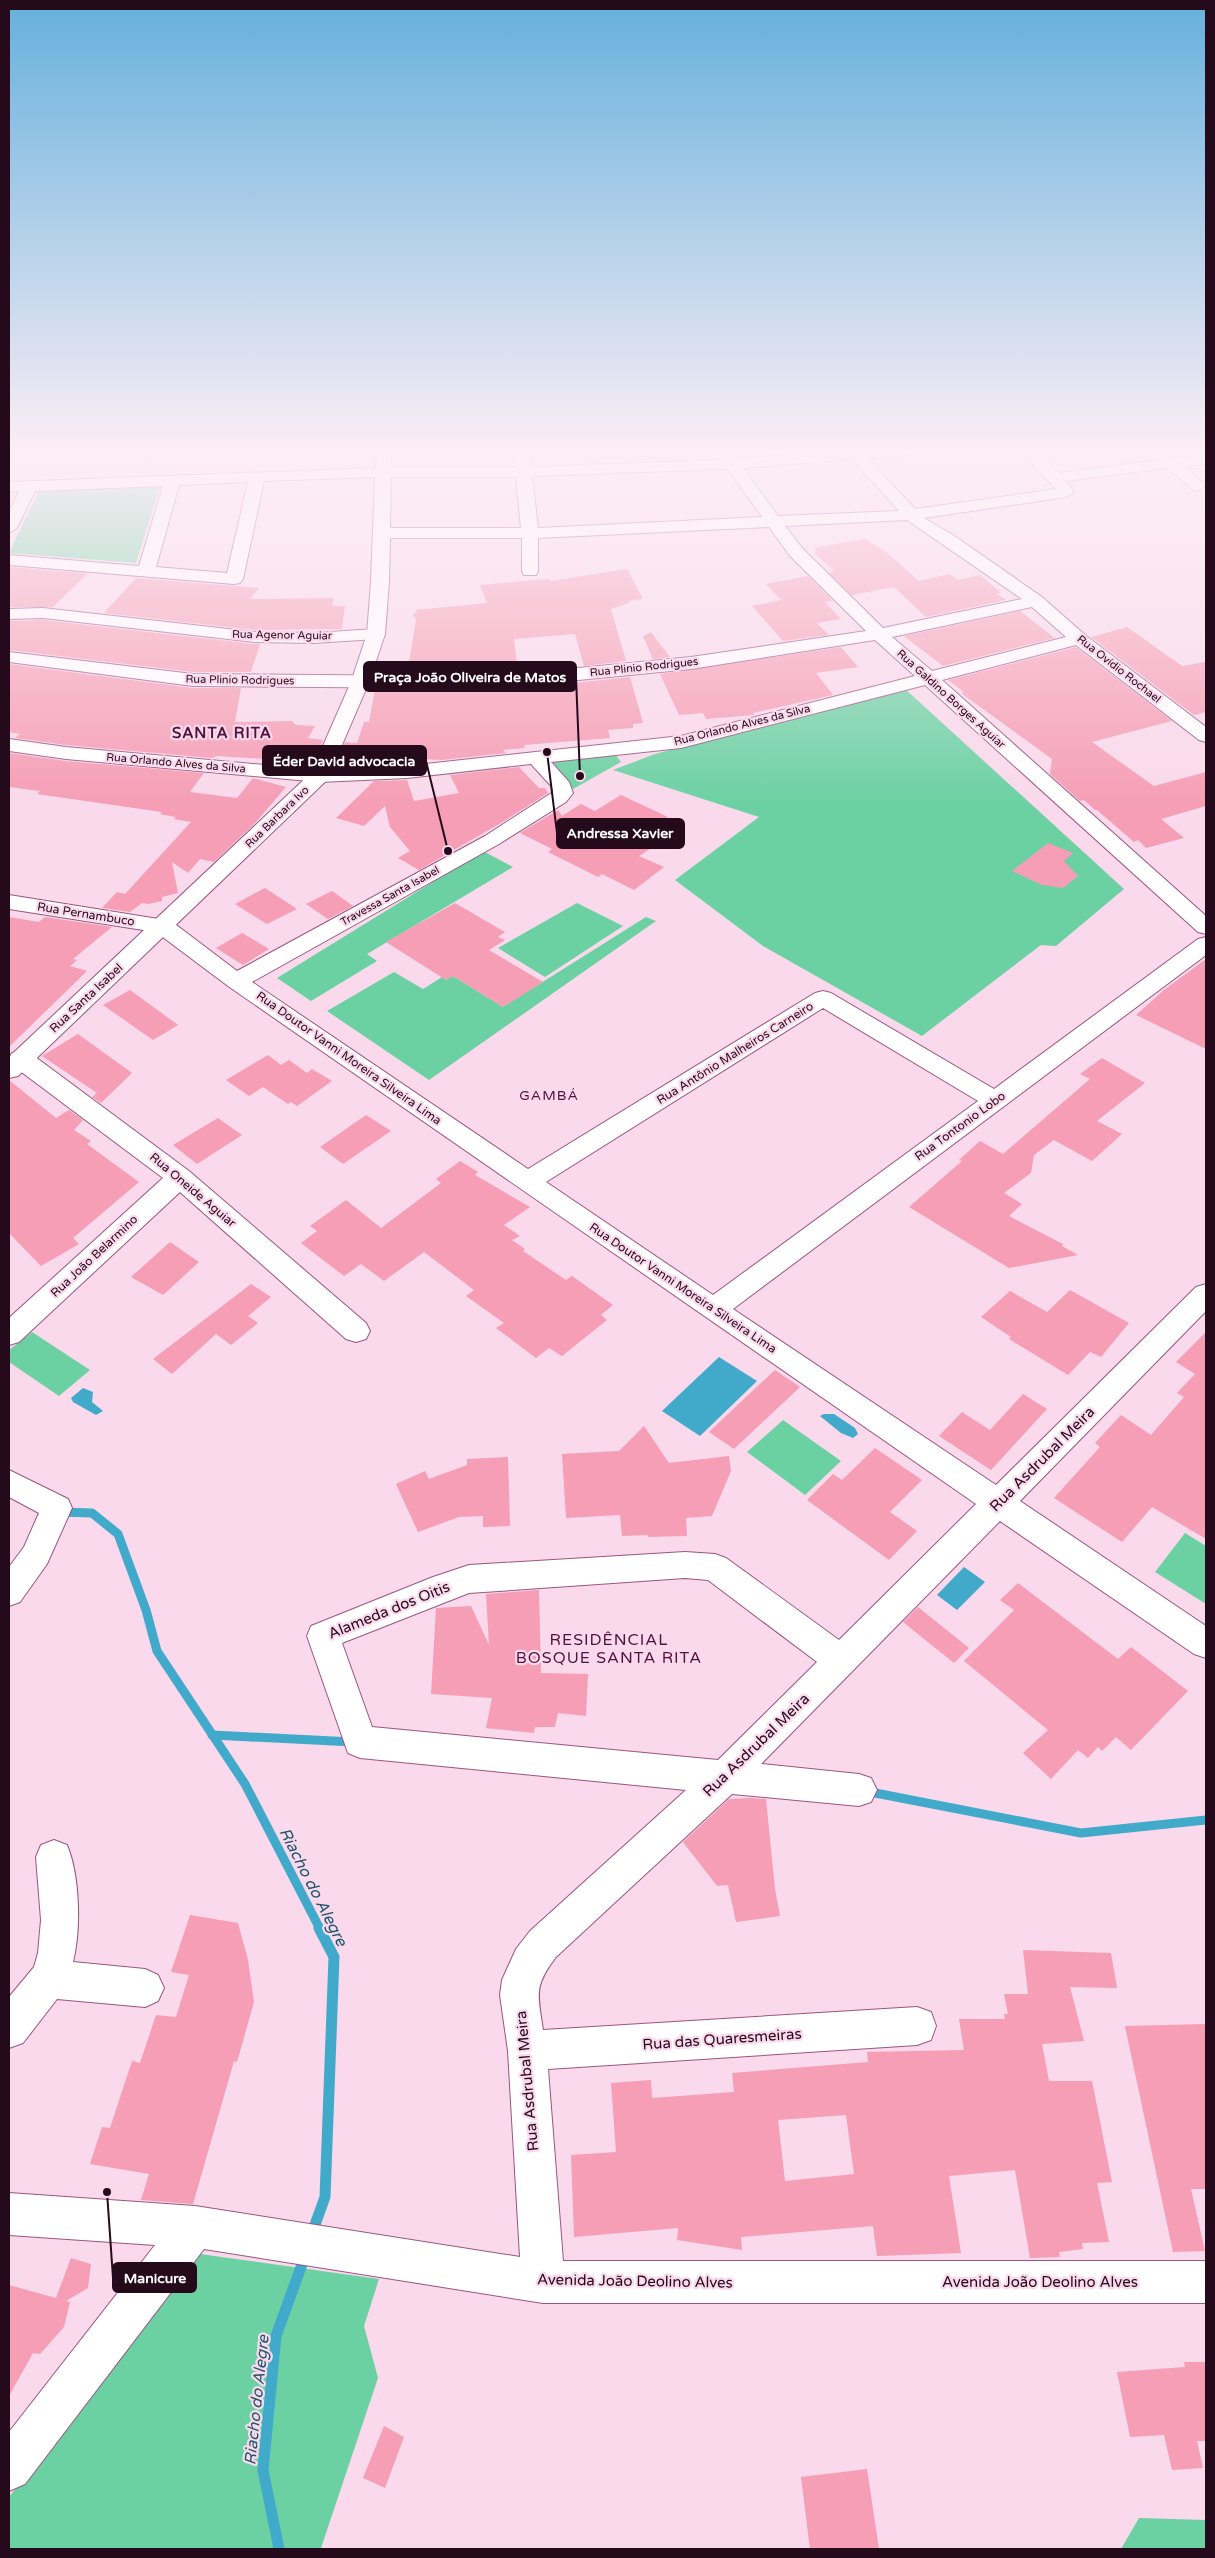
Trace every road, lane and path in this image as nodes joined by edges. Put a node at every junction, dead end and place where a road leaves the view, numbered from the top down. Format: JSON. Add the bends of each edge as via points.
{"nodes":[{"id":1,"x":93,"y":567,"type":"edge"},
{"id":2,"x":147,"y":567,"type":"edge"},
{"id":3,"x":237,"y":567,"type":"edge"},
{"id":4,"x":381,"y":567,"type":"edge"},
{"id":5,"x":530,"y":567,"type":"edge"},
{"id":6,"x":812,"y":567,"type":"edge"},
{"id":7,"x":988,"y":567,"type":"edge"},
{"id":8,"x":530,"y":571,"type":"dead end"},
{"id":9,"x":146,"y":572,"type":"junction"},
{"id":10,"x":1036,"y":601,"type":"junction"},
{"id":11,"x":9,"y":614,"type":"edge"},
{"id":12,"x":376,"y":634,"type":"junction"},
{"id":13,"x":879,"y":634,"type":"junction"},
{"id":14,"x":1079,"y":639,"type":"junction"},
{"id":15,"x":9,"y":657,"type":"edge"},
{"id":16,"x":927,"y":678,"type":"junction"},
{"id":17,"x":360,"y":682,"type":"junction"},
{"id":18,"x":1206,"y":736,"type":"edge"},
{"id":19,"x":9,"y":745,"type":"edge"},
{"id":20,"x":536,"y":758,"type":"junction"},
{"id":21,"x":320,"y":776,"type":"junction"},
{"id":22,"x":9,"y":902,"type":"edge"},
{"id":23,"x":163,"y":926,"type":"junction"},
{"id":24,"x":1206,"y":927,"type":"edge"},
{"id":25,"x":1206,"y":944,"type":"edge"},
{"id":26,"x":236,"y":980,"type":"junction"},
{"id":27,"x":15,"y":1065,"type":"edge"},
{"id":28,"x":995,"y":1100,"type":"junction"},
{"id":29,"x":180,"y":1177,"type":"junction"},
{"id":30,"x":528,"y":1181,"type":"junction"},
{"id":31,"x":1206,"y":1294,"type":"edge"},
{"id":32,"x":713,"y":1309,"type":"junction"},
{"id":33,"x":356,"y":1332,"type":"dead end"},
{"id":34,"x":9,"y":1334,"type":"edge"},
{"id":35,"x":9,"y":1482,"type":"edge"},
{"id":36,"x":998,"y":1503,"type":"junction"},
{"id":37,"x":9,"y":1592,"type":"edge"},
{"id":38,"x":1206,"y":1644,"type":"edge"},
{"id":39,"x":841,"y":1661,"type":"junction"},
{"id":40,"x":724,"y":1778,"type":"junction"},
{"id":41,"x":860,"y":1790,"type":"dead end"},
{"id":42,"x":54,"y":1857,"type":"dead end"},
{"id":43,"x":48,"y":1978,"type":"junction"},
{"id":44,"x":145,"y":1988,"type":"dead end"},
{"id":45,"x":917,"y":2026,"type":"dead end"},
{"id":46,"x":9,"y":2029,"type":"edge"},
{"id":47,"x":527,"y":2051,"type":"junction"},
{"id":48,"x":9,"y":2214,"type":"edge"},
{"id":49,"x":195,"y":2227,"type":"junction"},
{"id":50,"x":542,"y":2282,"type":"junction"},
{"id":51,"x":1206,"y":2282,"type":"edge"},
{"id":52,"x":9,"y":2468,"type":"edge"}],
"edges":[{"from":1,"to":9,"type":"street"},
{"from":2,"to":9,"type":"street"},
{"from":3,"to":9,"type":"street","via":[[234,579]]},
{"from":4,"to":12,"type":"street","name":"Rua Barbara Ivo"},
{"from":5,"to":8,"type":"street"},
{"from":6,"to":13,"type":"street","name":"Rua Galdino Borges Aguiar"},
{"from":7,"to":10,"type":"street","name":"Rua Ovídio Rochael"},
{"from":10,"to":13,"type":"street","name":"Rua Plinio Rodrigues"},
{"from":10,"to":14,"type":"street","name":"Rua Ovídio Rochael"},
{"from":11,"to":12,"type":"street","name":"Rua Agenor Aguiar","via":[[43,613],[255,637]]},
{"from":12,"to":17,"type":"street","name":"Rua Barbara Ivo"},
{"from":13,"to":16,"type":"street","name":"Rua Galdino Borges Aguiar"},
{"from":13,"to":17,"type":"street","name":"Rua Plinio Rodrigues","via":[[627,670],[448,682]]},
{"from":14,"to":16,"type":"street","name":"Rua Orlando Alves da Silva"},
{"from":14,"to":18,"type":"street","name":"Rua Ovídio Rochael"},
{"from":15,"to":17,"type":"street","name":"Rua Plinio Rodrigues","via":[[193,680]]},
{"from":16,"to":20,"type":"street","name":"Rua Orlando Alves da Silva","via":[[681,742]]},
{"from":16,"to":24,"type":"street","name":"Rua Galdino Borges Aguiar"},
{"from":17,"to":21,"type":"street","name":"Rua Barbara Ivo"},
{"from":19,"to":21,"type":"street","name":"Rua Orlando Alves da Silva"},
{"from":20,"to":21,"type":"street","name":"Rua Orlando Alves da Silva","via":[[399,773]]},
{"from":20,"to":26,"type":"street","name":"Travessa Santa Isabel","via":[[564,789],[559,798],[492,840]]},
{"from":21,"to":23,"type":"street","name":"Rua Barbara Ivo"},
{"from":22,"to":23,"type":"street","name":"Rua Pernambuco"},
{"from":23,"to":26,"type":"street","name":"Rua Doutor Vanni Moreira Silveira Lima"},
{"from":23,"to":27,"type":"street","name":"Rua Santa Isabel"},
{"from":25,"to":28,"type":"street","name":"Rua Tontonio Lobo"},
{"from":26,"to":30,"type":"street","name":"Rua Doutor Vanni Moreira Silveira Lima"},
{"from":27,"to":29,"type":"street","name":"Rua Oneide Aguiar"},
{"from":28,"to":30,"type":"street","name":"Rua Antônio Malheiros Carneiro","via":[[823,998]]},
{"from":28,"to":32,"type":"street","name":"Rua Tontonio Lobo"},
{"from":29,"to":33,"type":"street","name":"Rua Oneide Aguiar"},
{"from":29,"to":34,"type":"street","name":"Rua João Belarmino"},
{"from":30,"to":32,"type":"street","name":"Rua Doutor Vanni Moreira Silveira Lima"},
{"from":31,"to":36,"type":"street","name":"Rua Asdrubal Meira"},
{"from":32,"to":36,"type":"street","name":"Rua Doutor Vanni Moreira Silveira Lima"},
{"from":35,"to":37,"type":"street","via":[[57,1508],[36,1554]]},
{"from":36,"to":38,"type":"street","name":"Rua Doutor Vanni Moreira Silveira Lima"},
{"from":36,"to":39,"type":"street","name":"Rua Asdrubal Meira"},
{"from":39,"to":40,"type":"street","name":"Rua Asdrubal Meira"},
{"from":39,"to":40,"type":"street","name":"Alameda dos Oitis","via":[[724,1573],[715,1567],[698,1565],[469,1579],[323,1636],[360,1742]]},
{"from":40,"to":41,"type":"street"},
{"from":40,"to":47,"type":"street","name":"Rua Asdrubal Meira","via":[[543,1944],[529,1962],[519,1995]]},
{"from":42,"to":43,"type":"street","via":[[60,1922],[57,1949]]},
{"from":43,"to":44,"type":"street"},
{"from":43,"to":46,"type":"street"},
{"from":45,"to":47,"type":"street","name":"Rua das Quaresmeiras"},
{"from":47,"to":50,"type":"street","name":"Rua Asdrubal Meira"},
{"from":48,"to":49,"type":"street","name":"Avenida João Deolino Alves"},
{"from":49,"to":50,"type":"street","name":"Avenida João Deolino Alves"},
{"from":49,"to":52,"type":"street"},
{"from":50,"to":51,"type":"street","name":"Avenida João Deolino Alves"}]}
